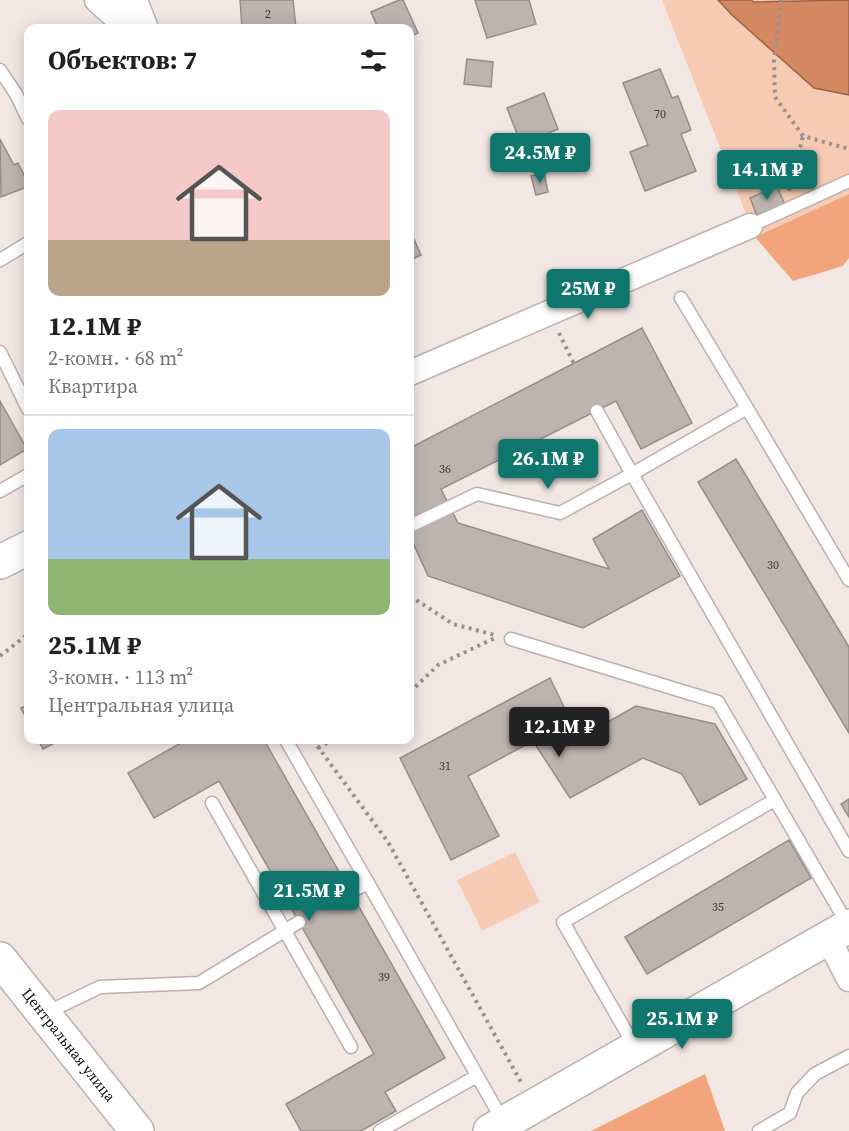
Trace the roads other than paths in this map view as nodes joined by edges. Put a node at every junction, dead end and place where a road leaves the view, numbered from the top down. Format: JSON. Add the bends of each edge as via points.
{"nodes":[{"id":1,"x":97,"y":0,"type":"edge"},
{"id":2,"x":130,"y":0,"type":"edge"},
{"id":3,"x":124,"y":24,"type":"edge"},
{"id":4,"x":139,"y":24,"type":"edge"},
{"id":5,"x":0,"y":70,"type":"edge"},
{"id":6,"x":24,"y":111,"type":"edge"},
{"id":7,"x":849,"y":181,"type":"edge"},
{"id":8,"x":750,"y":226,"type":"joint"},
{"id":9,"x":24,"y":245,"type":"edge"},
{"id":10,"x":0,"y":260,"type":"edge"},
{"id":11,"x":681,"y":298,"type":"dead end"},
{"id":12,"x":0,"y":352,"type":"edge"},
{"id":13,"x":414,"y":371,"type":"edge"},
{"id":14,"x":24,"y":402,"type":"edge"},
{"id":15,"x":747,"y":408,"type":"junction"},
{"id":16,"x":597,"y":411,"type":"dead end"},
{"id":17,"x":632,"y":474,"type":"junction"},
{"id":18,"x":24,"y":477,"type":"edge"},
{"id":19,"x":0,"y":491,"type":"edge"},
{"id":20,"x":414,"y":524,"type":"edge"},
{"id":21,"x":24,"y":550,"type":"edge"},
{"id":22,"x":0,"y":562,"type":"edge"},
{"id":23,"x":849,"y":580,"type":"edge"},
{"id":24,"x":511,"y":639,"type":"road end"},
{"id":25,"x":288,"y":744,"type":"edge"},
{"id":26,"x":775,"y":800,"type":"junction"},
{"id":27,"x":212,"y":803,"type":"dead end"},
{"id":28,"x":849,"y":851,"type":"edge"},
{"id":29,"x":368,"y":883,"type":"junction"},
{"id":30,"x":351,"y":892,"type":"dead end"},
{"id":31,"x":299,"y":922,"type":"dead end"},
{"id":32,"x":284,"y":930,"type":"junction"},
{"id":33,"x":842,"y":930,"type":"edge"},
{"id":34,"x":0,"y":959,"type":"edge"},
{"id":35,"x":849,"y":979,"type":"edge"},
{"id":36,"x":45,"y":1014,"type":"junction"},
{"id":37,"x":351,"y":1047,"type":"dead end"},
{"id":38,"x":636,"y":1048,"type":"junction"},
{"id":39,"x":849,"y":1056,"type":"edge"},
{"id":40,"x":477,"y":1076,"type":"junction"},
{"id":41,"x":497,"y":1127,"type":"edge"},
{"id":42,"x":137,"y":1131,"type":"edge"},
{"id":43,"x":380,"y":1131,"type":"edge"},
{"id":44,"x":759,"y":1131,"type":"edge"}],
"edges":[{"from":1,"to":3,"type":"street"},
{"from":2,"to":4,"type":"main road"},
{"from":5,"to":6,"type":"lane"},
{"from":7,"to":8,"type":"lane"},
{"from":8,"to":13,"type":"street"},
{"from":9,"to":10,"type":"lane"},
{"from":11,"to":15,"type":"lane"},
{"from":12,"to":14,"type":"lane"},
{"from":15,"to":17,"type":"lane"},
{"from":15,"to":23,"type":"lane"},
{"from":16,"to":17,"type":"lane"},
{"from":17,"to":20,"type":"lane","via":[[560,513],[477,494]]},
{"from":17,"to":28,"type":"lane"},
{"from":18,"to":19,"type":"lane"},
{"from":21,"to":22,"type":"main road"},
{"from":24,"to":26,"type":"lane","via":[[718,702]]},
{"from":25,"to":29,"type":"lane"},
{"from":26,"to":33,"type":"lane"},
{"from":26,"to":38,"type":"lane","via":[[563,922]]},
{"from":27,"to":32,"type":"lane"},
{"from":29,"to":30,"type":"lane"},
{"from":29,"to":40,"type":"lane"},
{"from":31,"to":32,"type":"lane"},
{"from":32,"to":36,"type":"lane","via":[[199,983],[100,987]]},
{"from":32,"to":37,"type":"lane"},
{"from":33,"to":35,"type":"street"},
{"from":33,"to":38,"type":"main road"},
{"from":34,"to":36,"type":"main road","name":"Центральная улица"},
{"from":36,"to":42,"type":"main road","name":"Центральная улица"},
{"from":38,"to":41,"type":"main road"},
{"from":39,"to":44,"type":"lane","via":[[815,1074],[796,1093],[790,1113]]},
{"from":40,"to":41,"type":"lane"},
{"from":40,"to":43,"type":"lane"}]}
